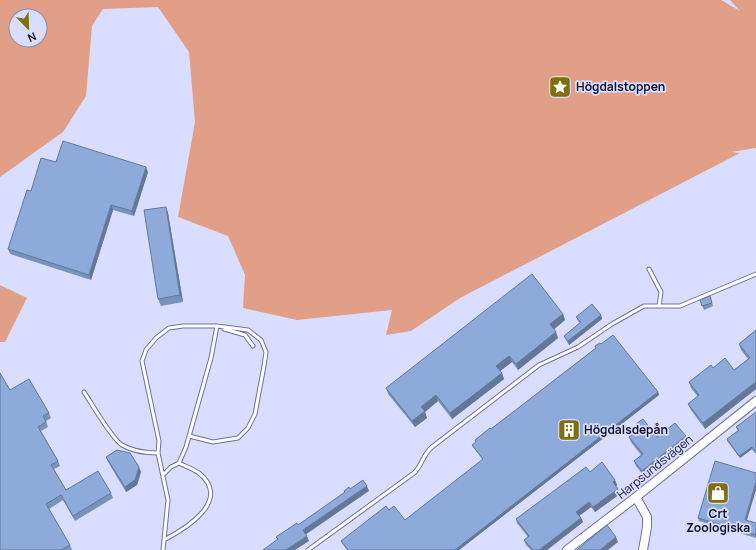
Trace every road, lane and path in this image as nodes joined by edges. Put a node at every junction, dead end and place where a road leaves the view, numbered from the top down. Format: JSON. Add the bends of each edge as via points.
{"nodes":[{"id":1,"x":649,"y":269,"type":"dead end"},
{"id":2,"x":756,"y":274,"type":"edge"},
{"id":3,"x":659,"y":306,"type":"junction"},
{"id":4,"x":217,"y":326,"type":"junction"},
{"id":5,"x":253,"y":346,"type":"dead end"},
{"id":6,"x":84,"y":392,"type":"dead end"},
{"id":7,"x":756,"y":401,"type":"edge"},
{"id":8,"x":189,"y":436,"type":"junction"},
{"id":9,"x":158,"y":453,"type":"junction"},
{"id":10,"x":179,"y":464,"type":"junction"},
{"id":11,"x":163,"y":475,"type":"junction"},
{"id":12,"x":636,"y":497,"type":"junction"},
{"id":13,"x":164,"y":540,"type":"junction"},
{"id":14,"x":163,"y":550,"type":"edge"},
{"id":15,"x":308,"y":550,"type":"edge"},
{"id":16,"x":568,"y":550,"type":"edge"},
{"id":17,"x":643,"y":550,"type":"edge"}],
"edges":[{"from":1,"to":3,"type":"lane","via":[[661,292]]},
{"from":2,"to":3,"type":"lane","via":[[680,306]]},
{"from":3,"to":15,"type":"lane","via":[[644,306],[578,347],[539,364],[432,447],[414,473]]},
{"from":4,"to":5,"type":"lane","via":[[245,335]]},
{"from":4,"to":8,"type":"lane","via":[[211,358]]},
{"from":4,"to":8,"type":"lane","via":[[248,330],[261,340],[266,352],[255,414],[248,428],[238,438],[213,442]]},
{"from":4,"to":9,"type":"lane","via":[[169,328],[146,350],[142,361],[159,440]]},
{"from":6,"to":9,"type":"lane","via":[[114,438],[122,445],[143,453]]},
{"from":7,"to":12,"type":"street","name":"Harpsundsvägen"},
{"from":8,"to":10,"type":"lane"},
{"from":9,"to":11,"type":"lane"},
{"from":10,"to":11,"type":"lane","via":[[171,467]]},
{"from":10,"to":13,"type":"lane","via":[[198,472],[205,480],[211,488],[209,501],[204,512],[182,530]]},
{"from":11,"to":13,"type":"lane","via":[[168,500]]},
{"from":12,"to":16,"type":"street","name":"Harpsundsvägen"},
{"from":12,"to":17,"type":"street","via":[[647,517]]},
{"from":13,"to":14,"type":"lane"}]}
